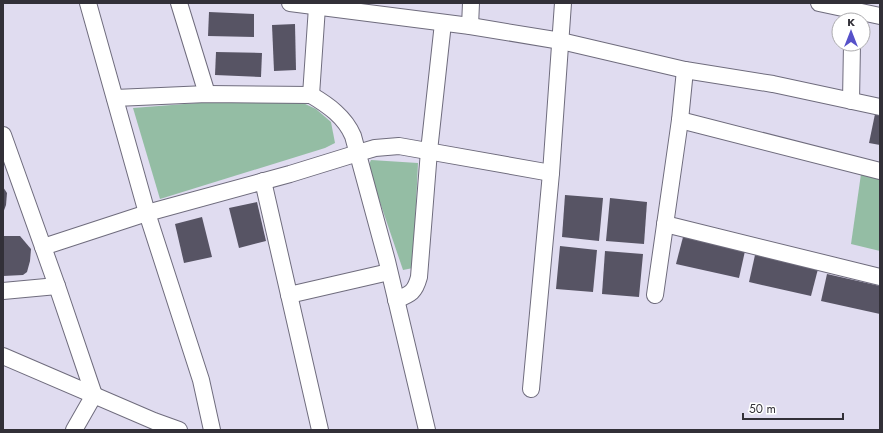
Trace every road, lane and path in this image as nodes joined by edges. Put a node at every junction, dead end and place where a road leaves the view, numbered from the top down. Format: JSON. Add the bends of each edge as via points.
{"nodes":[{"id":1,"x":88,"y":3,"type":"edge"},
{"id":2,"x":179,"y":3,"type":"edge"},
{"id":3,"x":290,"y":3,"type":"edge"},
{"id":4,"x":471,"y":3,"type":"edge"},
{"id":5,"x":563,"y":3,"type":"edge"},
{"id":6,"x":819,"y":3,"type":"edge"},
{"id":7,"x":317,"y":7,"type":"junction"},
{"id":8,"x":347,"y":7,"type":"edge"},
{"id":9,"x":844,"y":12,"type":"edge"},
{"id":10,"x":443,"y":23,"type":"junction"},
{"id":11,"x":470,"y":26,"type":"junction"},
{"id":12,"x":561,"y":41,"type":"junction"},
{"id":13,"x":852,"y":52,"type":"edge"},
{"id":14,"x":685,"y":70,"type":"junction"},
{"id":15,"x":207,"y":94,"type":"junction"},
{"id":16,"x":311,"y":96,"type":"junction"},
{"id":17,"x":114,"y":98,"type":"junction"},
{"id":18,"x":851,"y":101,"type":"junction"},
{"id":19,"x":880,"y":107,"type":"edge"},
{"id":20,"x":680,"y":120,"type":"junction"},
{"id":21,"x":3,"y":135,"type":"edge"},
{"id":22,"x":429,"y":151,"type":"junction"},
{"id":23,"x":358,"y":152,"type":"junction"},
{"id":24,"x":880,"y":171,"type":"edge"},
{"id":25,"x":550,"y":173,"type":"junction"},
{"id":26,"x":263,"y":181,"type":"junction"},
{"id":27,"x":147,"y":213,"type":"junction"},
{"id":28,"x":665,"y":224,"type":"junction"},
{"id":29,"x":43,"y":246,"type":"junction"},
{"id":30,"x":389,"y":272,"type":"junction"},
{"id":31,"x":880,"y":277,"type":"edge"},
{"id":32,"x":57,"y":286,"type":"junction"},
{"id":33,"x":3,"y":291,"type":"edge"},
{"id":34,"x":289,"y":295,"type":"junction"},
{"id":35,"x":655,"y":295,"type":"dead end"},
{"id":36,"x":396,"y":300,"type":"junction"},
{"id":37,"x":3,"y":356,"type":"edge"},
{"id":38,"x":531,"y":389,"type":"dead end"},
{"id":39,"x":94,"y":395,"type":"junction"},
{"id":40,"x":74,"y":430,"type":"edge"},
{"id":41,"x":179,"y":430,"type":"edge"},
{"id":42,"x":212,"y":430,"type":"edge"},
{"id":43,"x":320,"y":430,"type":"edge"},
{"id":44,"x":427,"y":430,"type":"edge"}],
"edges":[{"from":1,"to":17,"type":"street"},
{"from":2,"to":15,"type":"street"},
{"from":3,"to":7,"type":"street"},
{"from":4,"to":11,"type":"street"},
{"from":5,"to":12,"type":"street"},
{"from":6,"to":9,"type":"street"},
{"from":7,"to":8,"type":"street"},
{"from":7,"to":16,"type":"street"},
{"from":8,"to":10,"type":"street"},
{"from":10,"to":11,"type":"street"},
{"from":10,"to":22,"type":"street"},
{"from":11,"to":12,"type":"street"},
{"from":12,"to":14,"type":"street"},
{"from":12,"to":25,"type":"street"},
{"from":13,"to":18,"type":"street"},
{"from":14,"to":18,"type":"street","via":[[773,84]]},
{"from":14,"to":20,"type":"street"},
{"from":15,"to":16,"type":"street"},
{"from":15,"to":17,"type":"street"},
{"from":16,"to":23,"type":"street","via":[[338,114],[350,127]]},
{"from":17,"to":27,"type":"street"},
{"from":18,"to":19,"type":"street"},
{"from":20,"to":24,"type":"street"},
{"from":20,"to":28,"type":"street"},
{"from":21,"to":29,"type":"street"},
{"from":22,"to":23,"type":"street","via":[[398,146]]},
{"from":22,"to":25,"type":"street"},
{"from":22,"to":36,"type":"street","via":[[419,277],[412,292]]},
{"from":23,"to":26,"type":"street"},
{"from":23,"to":30,"type":"street"},
{"from":25,"to":38,"type":"street"},
{"from":26,"to":27,"type":"street"},
{"from":26,"to":34,"type":"street"},
{"from":27,"to":29,"type":"street"},
{"from":27,"to":42,"type":"street","via":[[201,380]]},
{"from":28,"to":31,"type":"street"},
{"from":28,"to":35,"type":"street"},
{"from":29,"to":32,"type":"street"},
{"from":30,"to":34,"type":"street"},
{"from":30,"to":36,"type":"street"},
{"from":32,"to":33,"type":"street"},
{"from":32,"to":39,"type":"street"},
{"from":34,"to":43,"type":"street"},
{"from":36,"to":44,"type":"street"},
{"from":37,"to":39,"type":"street"},
{"from":39,"to":40,"type":"street"},
{"from":39,"to":41,"type":"street"}]}
